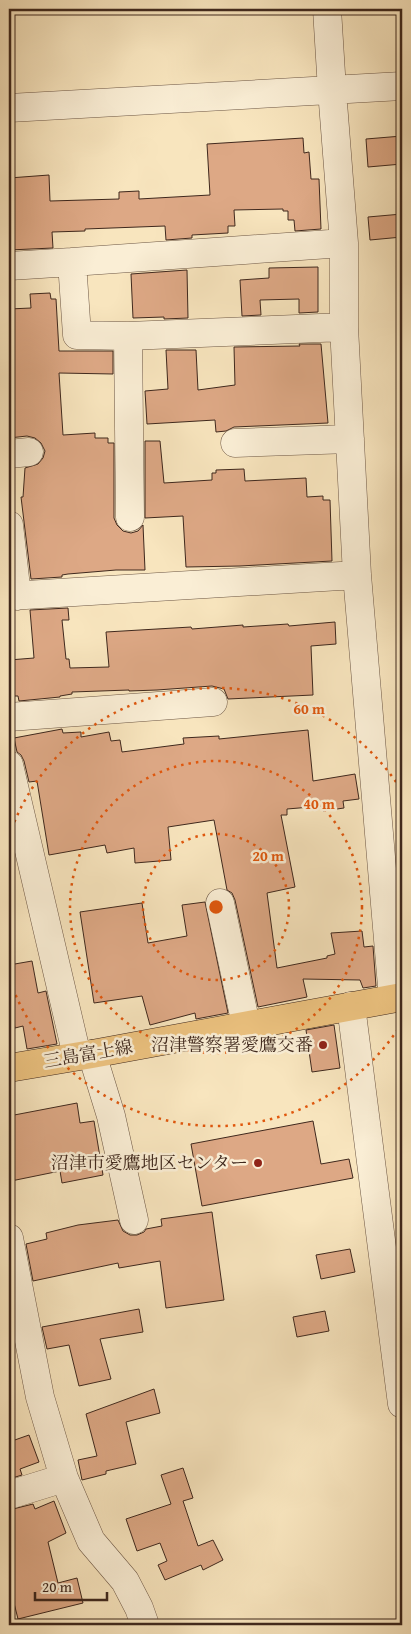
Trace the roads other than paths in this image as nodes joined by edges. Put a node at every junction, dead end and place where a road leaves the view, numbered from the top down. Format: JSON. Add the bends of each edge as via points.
{"nodes":[{"id":1,"x":327,"y":9,"type":"edge"},
{"id":2,"x":402,"y":86,"type":"edge"},
{"id":3,"x":332,"y":90,"type":"junction"},
{"id":4,"x":9,"y":108,"type":"edge"},
{"id":5,"x":344,"y":244,"type":"junction"},
{"id":6,"x":72,"y":262,"type":"junction"},
{"id":7,"x":9,"y":266,"type":"edge"},
{"id":8,"x":344,"y":327,"type":"junction"},
{"id":9,"x":128,"y":336,"type":"junction"},
{"id":10,"x":350,"y":439,"type":"junction"},
{"id":11,"x":235,"y":443,"type":"dead end"},
{"id":12,"x":130,"y":517,"type":"dead end"},
{"id":13,"x":9,"y":525,"type":"edge"},
{"id":14,"x":358,"y":575,"type":"junction"},
{"id":15,"x":13,"y":596,"type":"edge"},
{"id":16,"x":213,"y":702,"type":"dead end"},
{"id":17,"x":9,"y":717,"type":"edge"},
{"id":18,"x":9,"y":766,"type":"edge"},
{"id":19,"x":220,"y":903,"type":"dead end"},
{"id":20,"x":398,"y":997,"type":"edge"},
{"id":21,"x":350,"y":1006,"type":"junction"},
{"id":22,"x":246,"y":1025,"type":"junction"},
{"id":23,"x":84,"y":1055,"type":"junction"},
{"id":24,"x":9,"y":1068,"type":"edge"},
{"id":25,"x":134,"y":1220,"type":"dead end"},
{"id":26,"x":9,"y":1238,"type":"edge"},
{"id":27,"x":402,"y":1404,"type":"edge"},
{"id":28,"x":64,"y":1478,"type":"junction"},
{"id":29,"x":9,"y":1495,"type":"edge"},
{"id":30,"x":145,"y":1625,"type":"edge"}],
"edges":[{"from":1,"to":3,"type":"street"},
{"from":2,"to":3,"type":"street"},
{"from":3,"to":4,"type":"street"},
{"from":3,"to":5,"type":"street"},
{"from":5,"to":6,"type":"street"},
{"from":5,"to":8,"type":"street"},
{"from":6,"to":7,"type":"street"},
{"from":6,"to":9,"type":"street","via":[[77,335]]},
{"from":8,"to":9,"type":"street"},
{"from":8,"to":10,"type":"street"},
{"from":9,"to":12,"type":"street"},
{"from":10,"to":11,"type":"street"},
{"from":10,"to":14,"type":"street"},
{"from":13,"to":15,"type":"street"},
{"from":14,"to":15,"type":"street"},
{"from":14,"to":20,"type":"street"},
{"from":16,"to":17,"type":"street"},
{"from":18,"to":23,"type":"street"},
{"from":19,"to":22,"type":"street"},
{"from":20,"to":21,"type":"main road","name":"三島富士線"},
{"from":21,"to":22,"type":"main road","name":"三島富士線"},
{"from":21,"to":27,"type":"street"},
{"from":22,"to":23,"type":"main road","name":"三島富士線"},
{"from":23,"to":24,"type":"main road","name":"三島富士線"},
{"from":23,"to":25,"type":"street","via":[[111,1116]]},
{"from":26,"to":28,"type":"street","via":[[40,1397]]},
{"from":28,"to":29,"type":"street"},
{"from":28,"to":30,"type":"street","via":[[91,1541],[125,1580]]}]}
